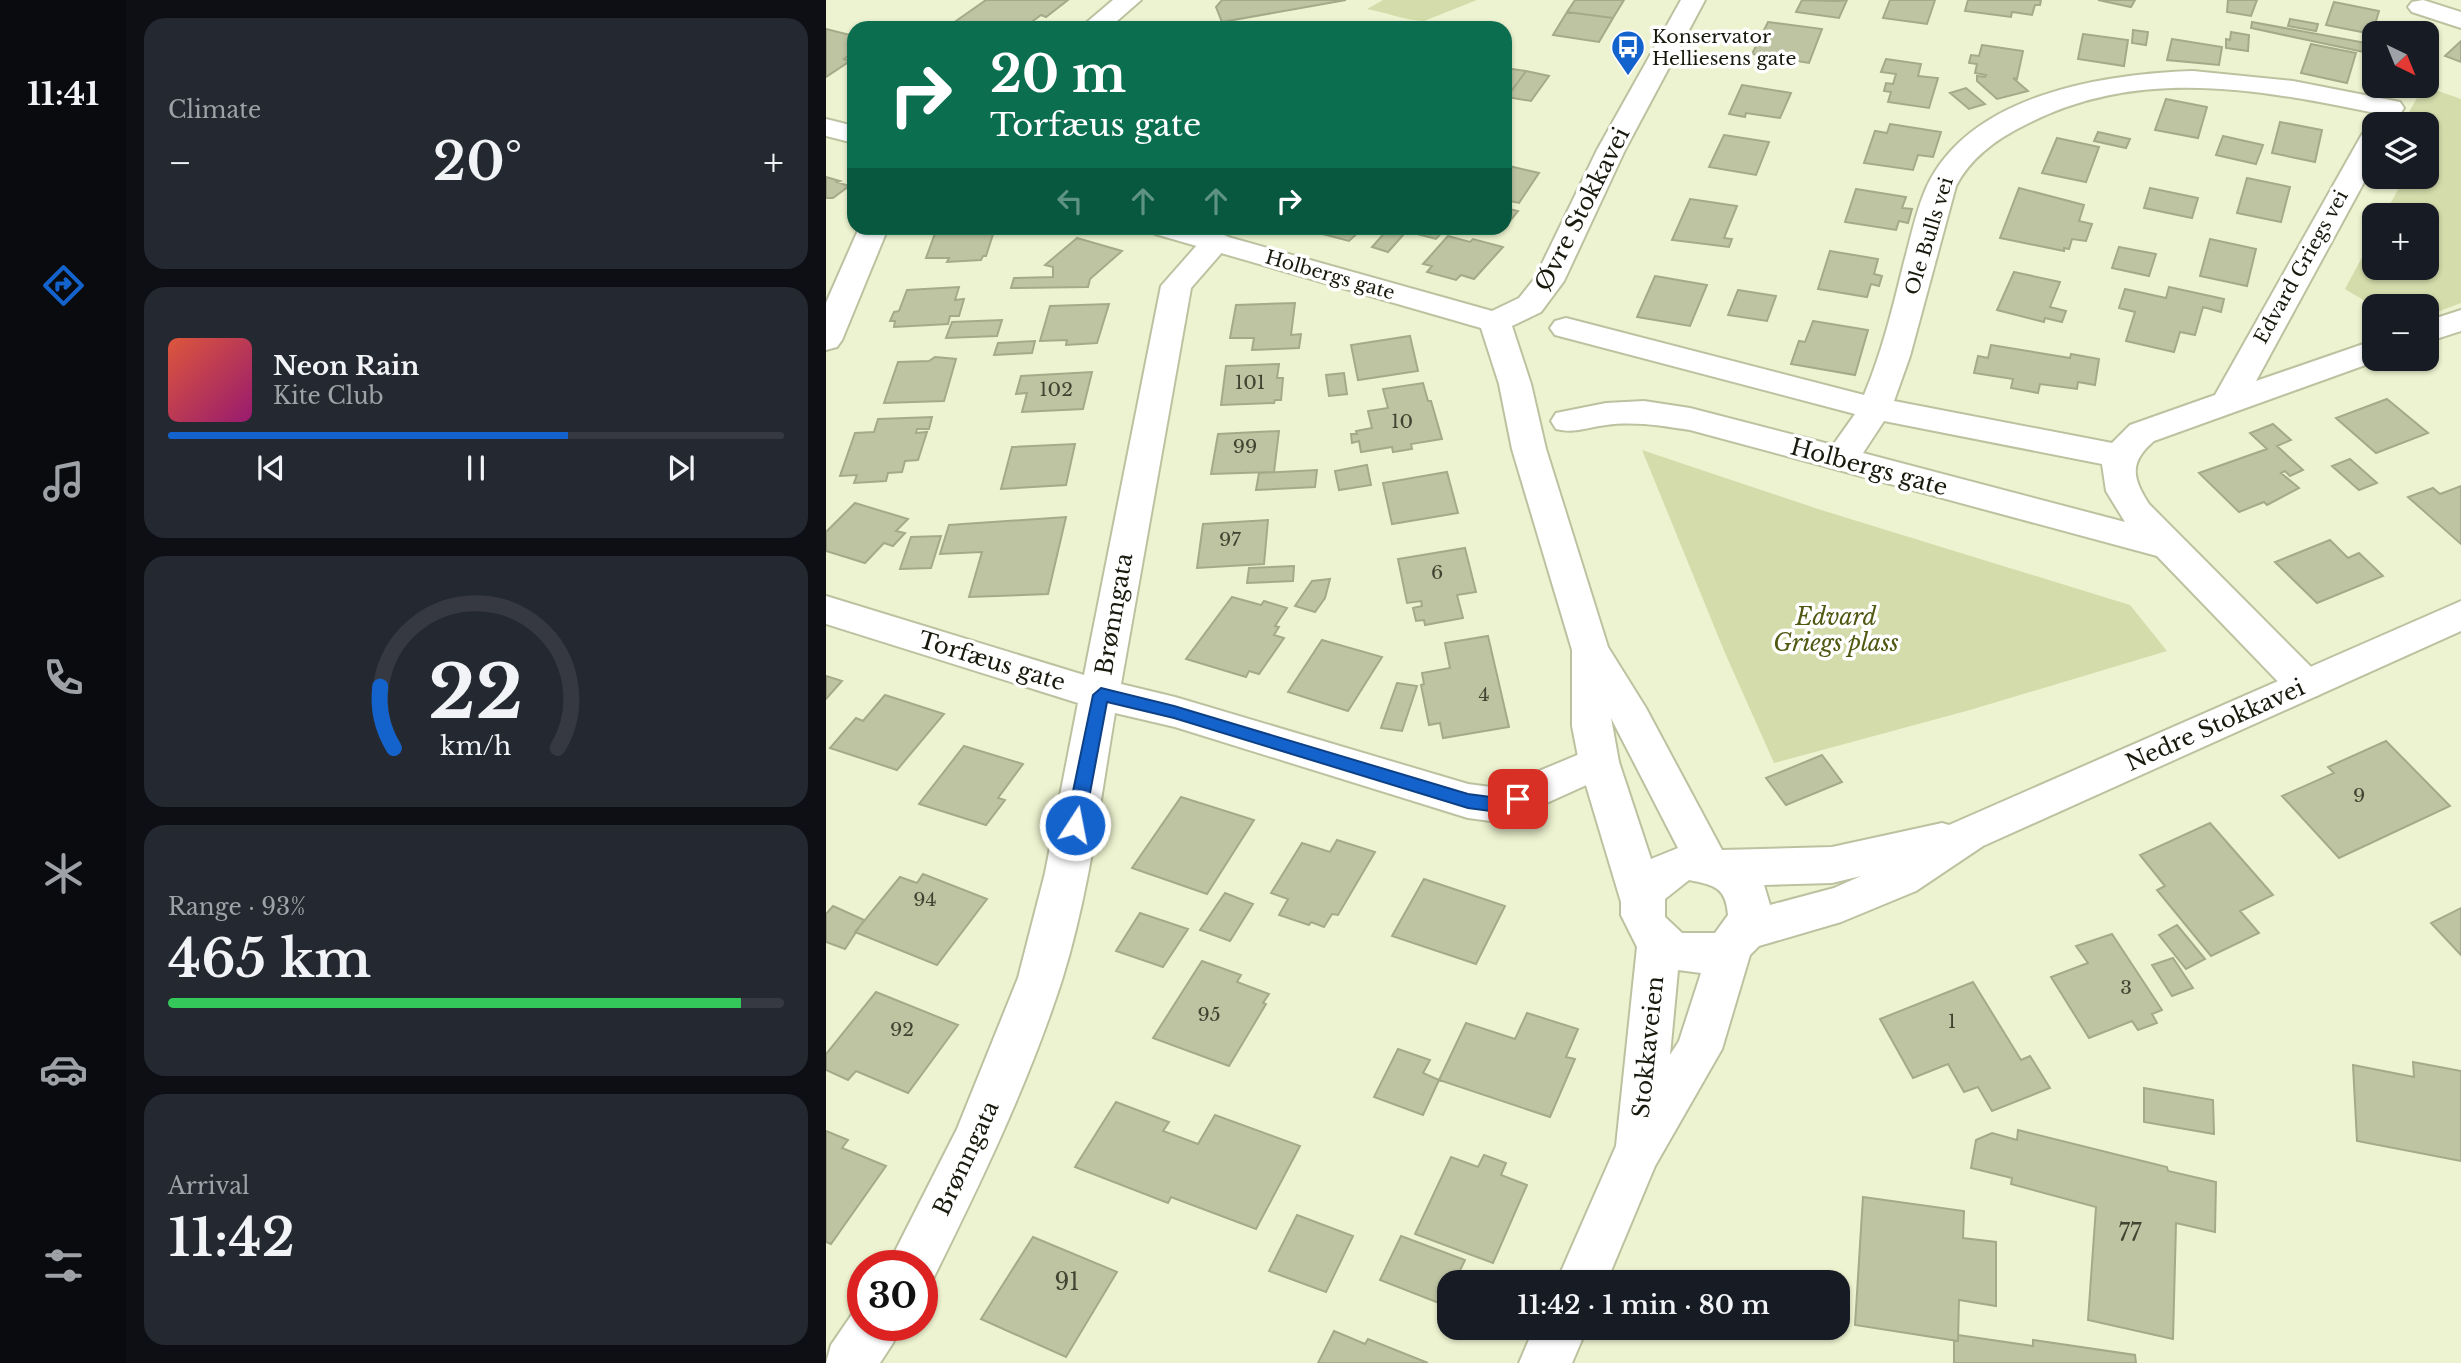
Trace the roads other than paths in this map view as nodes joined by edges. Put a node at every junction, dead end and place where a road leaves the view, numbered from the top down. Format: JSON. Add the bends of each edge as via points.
{"nodes":[{"id":1,"x":1129,"y":0,"type":"edge"},
{"id":2,"x":1693,"y":0,"type":"edge"},
{"id":3,"x":2422,"y":4,"type":"edge"},
{"id":4,"x":2461,"y":20,"type":"edge"},
{"id":5,"x":1102,"y":21,"type":"edge"},
{"id":6,"x":2417,"y":21,"type":"edge"},
{"id":7,"x":2390,"y":106,"type":"edge"},
{"id":8,"x":826,"y":127,"type":"edge"},
{"id":9,"x":847,"y":133,"type":"edge"},
{"id":10,"x":2362,"y":160,"type":"edge"},
{"id":11,"x":870,"y":235,"type":"edge"},
{"id":12,"x":1191,"y":235,"type":"edge"},
{"id":13,"x":1216,"y":242,"type":"junction"},
{"id":14,"x":2461,"y":320,"type":"edge"},
{"id":15,"x":1495,"y":322,"type":"junction"},
{"id":16,"x":1566,"y":328,"type":"dead end"},
{"id":17,"x":2439,"y":328,"type":"edge"},
{"id":18,"x":826,"y":340,"type":"edge"},
{"id":19,"x":2362,"y":354,"type":"edge"},
{"id":20,"x":2229,"y":400,"type":"junction"},
{"id":21,"x":1874,"y":408,"type":"junction"},
{"id":22,"x":1568,"y":421,"type":"dead end"},
{"id":23,"x":2120,"y":456,"type":"junction"},
{"id":24,"x":1840,"y":460,"type":"junction"},
{"id":25,"x":2168,"y":546,"type":"junction"},
{"id":26,"x":826,"y":610,"type":"edge"},
{"id":27,"x":2461,"y":615,"type":"edge"},
{"id":28,"x":1590,"y":649,"type":"junction"},
{"id":29,"x":2305,"y":685,"type":"junction"},
{"id":30,"x":1101,"y":695,"type":"junction"},
{"id":31,"x":1598,"y":762,"type":"junction"},
{"id":32,"x":1968,"y":834,"type":"junction"},
{"id":33,"x":1714,"y":866,"type":"junction"},
{"id":34,"x":1651,"y":922,"type":"junction"},
{"id":35,"x":1738,"y":938,"type":"junction"},
{"id":36,"x":1637,"y":1152,"type":"junction"},
{"id":37,"x":921,"y":1250,"type":"edge"},
{"id":38,"x":1587,"y":1270,"type":"edge"},
{"id":39,"x":1556,"y":1340,"type":"edge"},
{"id":40,"x":864,"y":1341,"type":"edge"},
{"id":41,"x":849,"y":1363,"type":"edge"},
{"id":42,"x":1545,"y":1363,"type":"edge"}],
"edges":[{"from":1,"to":5,"type":"street"},
{"from":2,"to":15,"type":"street","name":"Øvre Stokkavei","via":[[1611,150],[1549,281],[1530,305]]},
{"from":3,"to":4,"type":"street"},
{"from":3,"to":6,"type":"street"},
{"from":7,"to":21,"type":"street","name":"Ole Bulls vei","via":[[2274,85],[2174,79],[2096,90],[2017,117],[1978,141],[1950,169]]},
{"from":8,"to":9,"type":"street"},
{"from":10,"to":20,"type":"street","name":"Edvard Griegs vei"},
{"from":11,"to":18,"type":"street"},
{"from":12,"to":13,"type":"street","name":"Holbergs gate"},
{"from":13,"to":15,"type":"street","name":"Holbergs gate"},
{"from":13,"to":30,"type":"street","name":"Brønngata","via":[[1176,286]]},
{"from":14,"to":17,"type":"street"},
{"from":15,"to":28,"type":"street"},
{"from":16,"to":21,"type":"street"},
{"from":19,"to":20,"type":"street"},
{"from":20,"to":23,"type":"street","via":[[2143,433],[2128,443]]},
{"from":21,"to":23,"type":"street"},
{"from":21,"to":24,"type":"street","name":"Ole Bulls vei"},
{"from":22,"to":24,"type":"street","name":"Holbergs gate","via":[[1644,412],[1690,419]]},
{"from":23,"to":25,"type":"street","via":[[2117,471],[2122,491]]},
{"from":24,"to":25,"type":"street","name":"Holbergs gate"},
{"from":25,"to":29,"type":"street"},
{"from":26,"to":30,"type":"street","name":"Torfæus gate"},
{"from":27,"to":29,"type":"street","name":"Nedre Stokkavei"},
{"from":28,"to":31,"type":"street"},
{"from":28,"to":33,"type":"street"},
{"from":29,"to":32,"type":"street","name":"Nedre Stokkavei"},
{"from":30,"to":31,"type":"street","name":"Torfæus gate","via":[[1174,712],[1468,801],[1498,805]]},
{"from":30,"to":37,"type":"street","name":"Brønngata","via":[[1040,978],[974,1145]]},
{"from":31,"to":34,"type":"street"},
{"from":32,"to":33,"type":"street","name":"Nedre Stokkavei","via":[[1832,865]]},
{"from":32,"to":35,"type":"street","name":"Nedre Stokkavei","via":[[1877,888]]},
{"from":33,"to":34,"type":"street","via":[[1689,862],[1659,874],[1647,887]]},
{"from":33,"to":35,"type":"street","via":[[1737,877],[1747,891],[1751,916]]},
{"from":34,"to":35,"type":"street","via":[[1675,951],[1694,955],[1714,953]]},
{"from":34,"to":36,"type":"street","name":"Stokkaveien"},
{"from":35,"to":36,"type":"street","name":"Stokkaveien","via":[[1699,1049]]},
{"from":36,"to":38,"type":"street","name":"Stokkaveien"},
{"from":39,"to":42,"type":"street"},
{"from":40,"to":41,"type":"street"}]}
